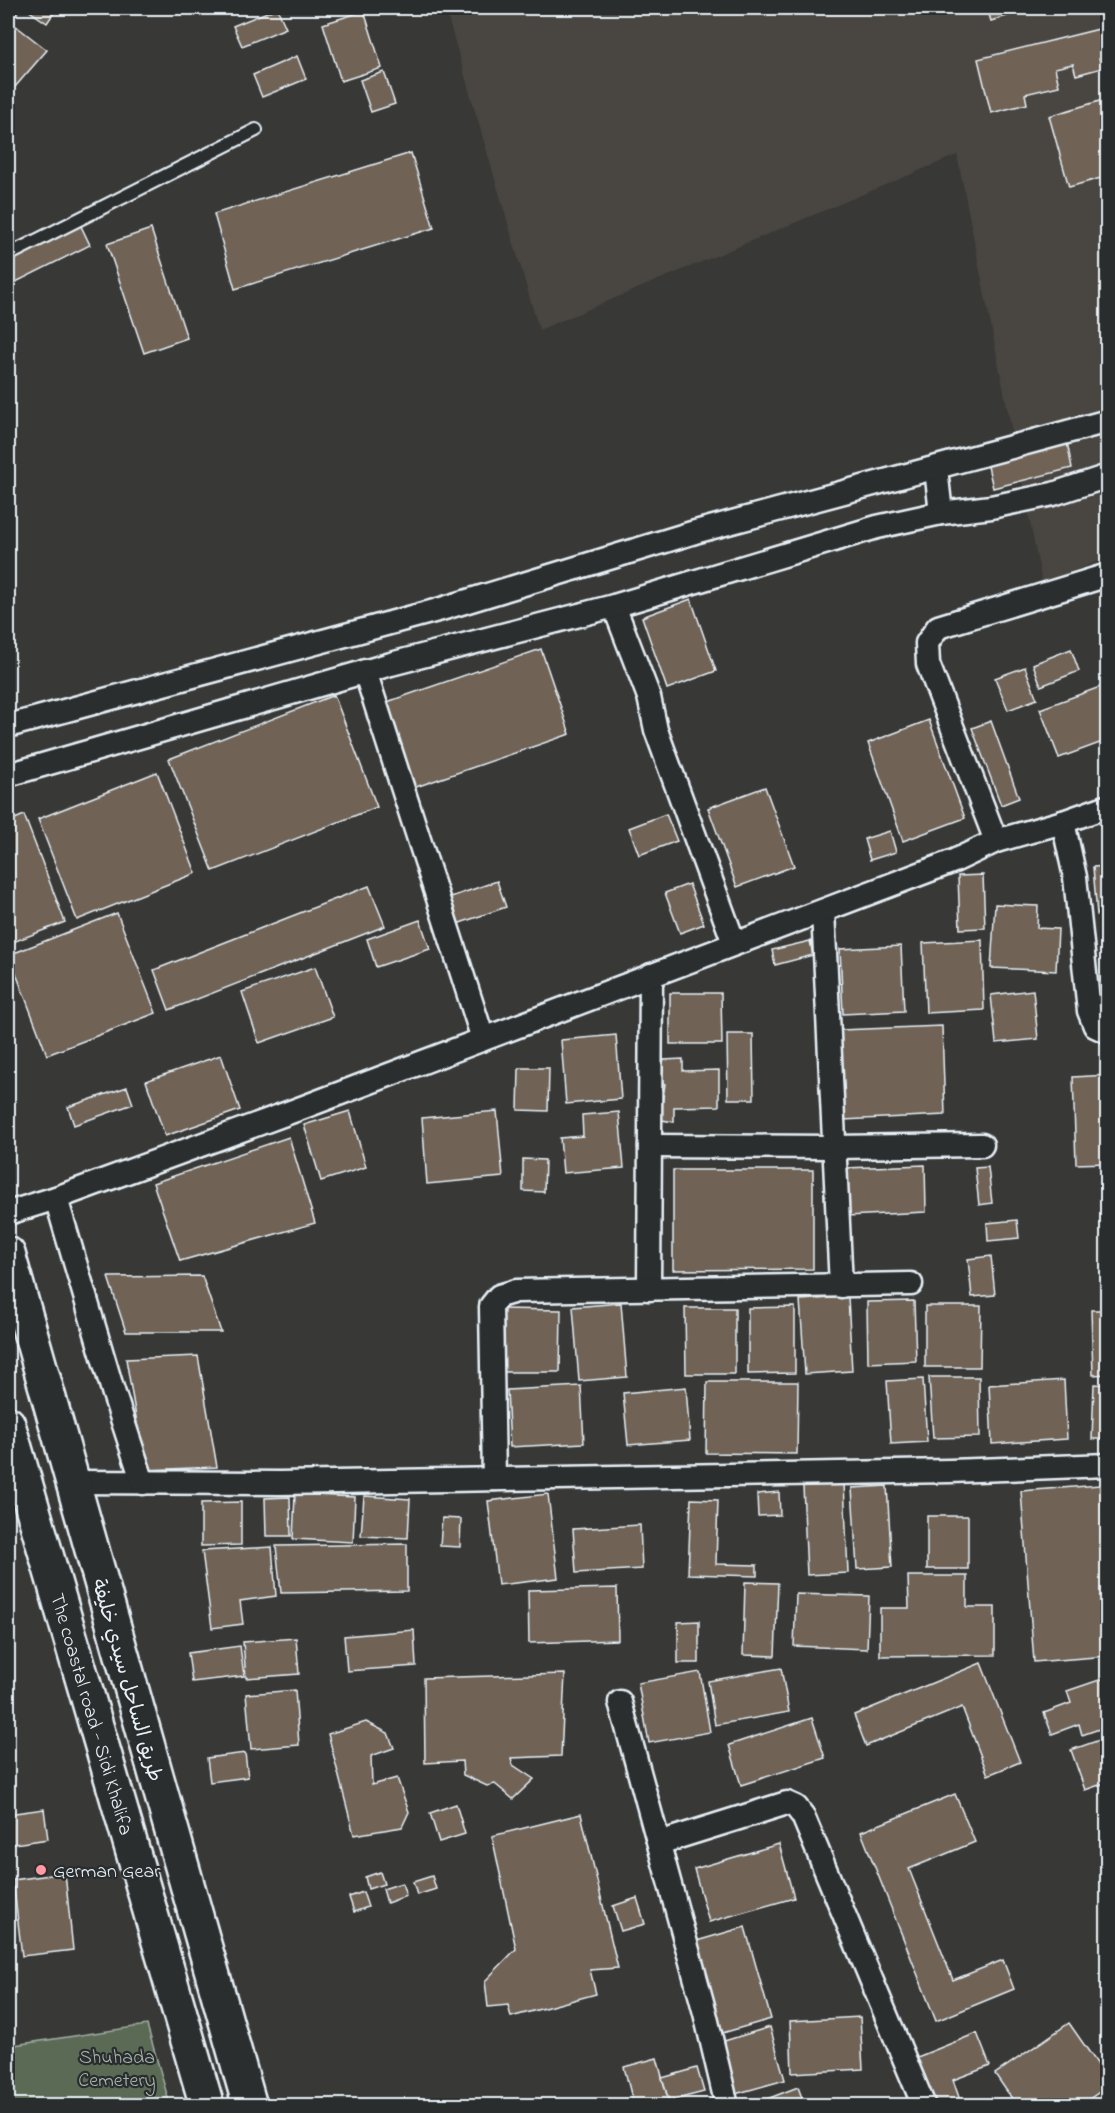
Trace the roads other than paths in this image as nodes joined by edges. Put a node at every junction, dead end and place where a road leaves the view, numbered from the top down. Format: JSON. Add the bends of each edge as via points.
{"nodes":[{"id":1,"x":256,"y":130,"type":"dead end"},
{"id":2,"x":8,"y":255,"type":"edge"},
{"id":3,"x":1107,"y":421,"type":"edge"},
{"id":4,"x":936,"y":469,"type":"junction"},
{"id":5,"x":1107,"y":476,"type":"edge"},
{"id":6,"x":941,"y":513,"type":"junction"},
{"id":7,"x":1105,"y":582,"type":"edge"},
{"id":8,"x":614,"y":606,"type":"junction"},
{"id":9,"x":365,"y":671,"type":"junction"},
{"id":10,"x":8,"y":726,"type":"edge"},
{"id":11,"x":8,"y":775,"type":"edge"},
{"id":12,"x":1107,"y":806,"type":"edge"},
{"id":13,"x":1063,"y":822,"type":"junction"},
{"id":14,"x":996,"y":841,"type":"junction"},
{"id":15,"x":823,"y":910,"type":"junction"},
{"id":16,"x":734,"y":943,"type":"junction"},
{"id":17,"x":651,"y":975,"type":"junction"},
{"id":18,"x":1107,"y":1032,"type":"edge"},
{"id":19,"x":483,"y":1039,"type":"junction"},
{"id":20,"x":982,"y":1145,"type":"dead end"},
{"id":21,"x":650,"y":1146,"type":"junction"},
{"id":22,"x":834,"y":1147,"type":"junction"},
{"id":23,"x":56,"y":1198,"type":"junction"},
{"id":24,"x":8,"y":1213,"type":"edge"},
{"id":25,"x":8,"y":1254,"type":"edge"},
{"id":26,"x":911,"y":1284,"type":"dead end"},
{"id":27,"x":841,"y":1286,"type":"junction"},
{"id":28,"x":649,"y":1289,"type":"junction"},
{"id":29,"x":8,"y":1424,"type":"edge"},
{"id":30,"x":1107,"y":1465,"type":"edge"},
{"id":31,"x":494,"y":1479,"type":"junction"},
{"id":32,"x":72,"y":1482,"type":"junction"},
{"id":33,"x":143,"y":1483,"type":"junction"},
{"id":34,"x":620,"y":1702,"type":"dead end"},
{"id":35,"x":659,"y":1843,"type":"junction"},
{"id":36,"x":207,"y":2106,"type":"edge"},
{"id":37,"x":250,"y":2106,"type":"edge"},
{"id":38,"x":727,"y":2106,"type":"edge"},
{"id":39,"x":924,"y":2106,"type":"edge"}],
"edges":[{"from":1,"to":2,"type":"lane"},
{"from":3,"to":4,"type":"street"},
{"from":4,"to":6,"type":"street"},
{"from":4,"to":10,"type":"street","via":[[695,532],[438,610]]},
{"from":5,"to":6,"type":"street","via":[[1053,494]]},
{"from":6,"to":8,"type":"street","via":[[877,527]]},
{"from":7,"to":14,"type":"street","via":[[938,627],[927,643],[928,664]]},
{"from":8,"to":9,"type":"street"},
{"from":8,"to":16,"type":"street"},
{"from":9,"to":11,"type":"street"},
{"from":9,"to":19,"type":"street"},
{"from":12,"to":13,"type":"street"},
{"from":13,"to":14,"type":"street"},
{"from":13,"to":18,"type":"street","via":[[1075,877],[1089,1011],[1095,1026]]},
{"from":14,"to":15,"type":"street","via":[[954,861]]},
{"from":15,"to":16,"type":"street"},
{"from":15,"to":22,"type":"street"},
{"from":16,"to":17,"type":"street"},
{"from":17,"to":19,"type":"street"},
{"from":17,"to":21,"type":"street"},
{"from":19,"to":23,"type":"street"},
{"from":20,"to":22,"type":"street"},
{"from":21,"to":22,"type":"street"},
{"from":21,"to":28,"type":"street"},
{"from":22,"to":27,"type":"street"},
{"from":23,"to":24,"type":"street"},
{"from":23,"to":33,"type":"street"},
{"from":25,"to":32,"type":"highway","name":"طريق الساحل سيدي خليفة"},
{"from":26,"to":27,"type":"street"},
{"from":27,"to":28,"type":"street"},
{"from":28,"to":31,"type":"street","via":[[516,1291],[499,1296],[491,1306]]},
{"from":29,"to":36,"type":"highway","name":"The coastal road - Sidi Khalifa"},
{"from":30,"to":31,"type":"street"},
{"from":31,"to":33,"type":"street"},
{"from":32,"to":33,"type":"street"},
{"from":32,"to":37,"type":"highway","name":"طريق الساحل سيدي خليفة"},
{"from":34,"to":35,"type":"street"},
{"from":35,"to":38,"type":"street"},
{"from":35,"to":39,"type":"street","via":[[787,1803],[796,1807]]}]}
